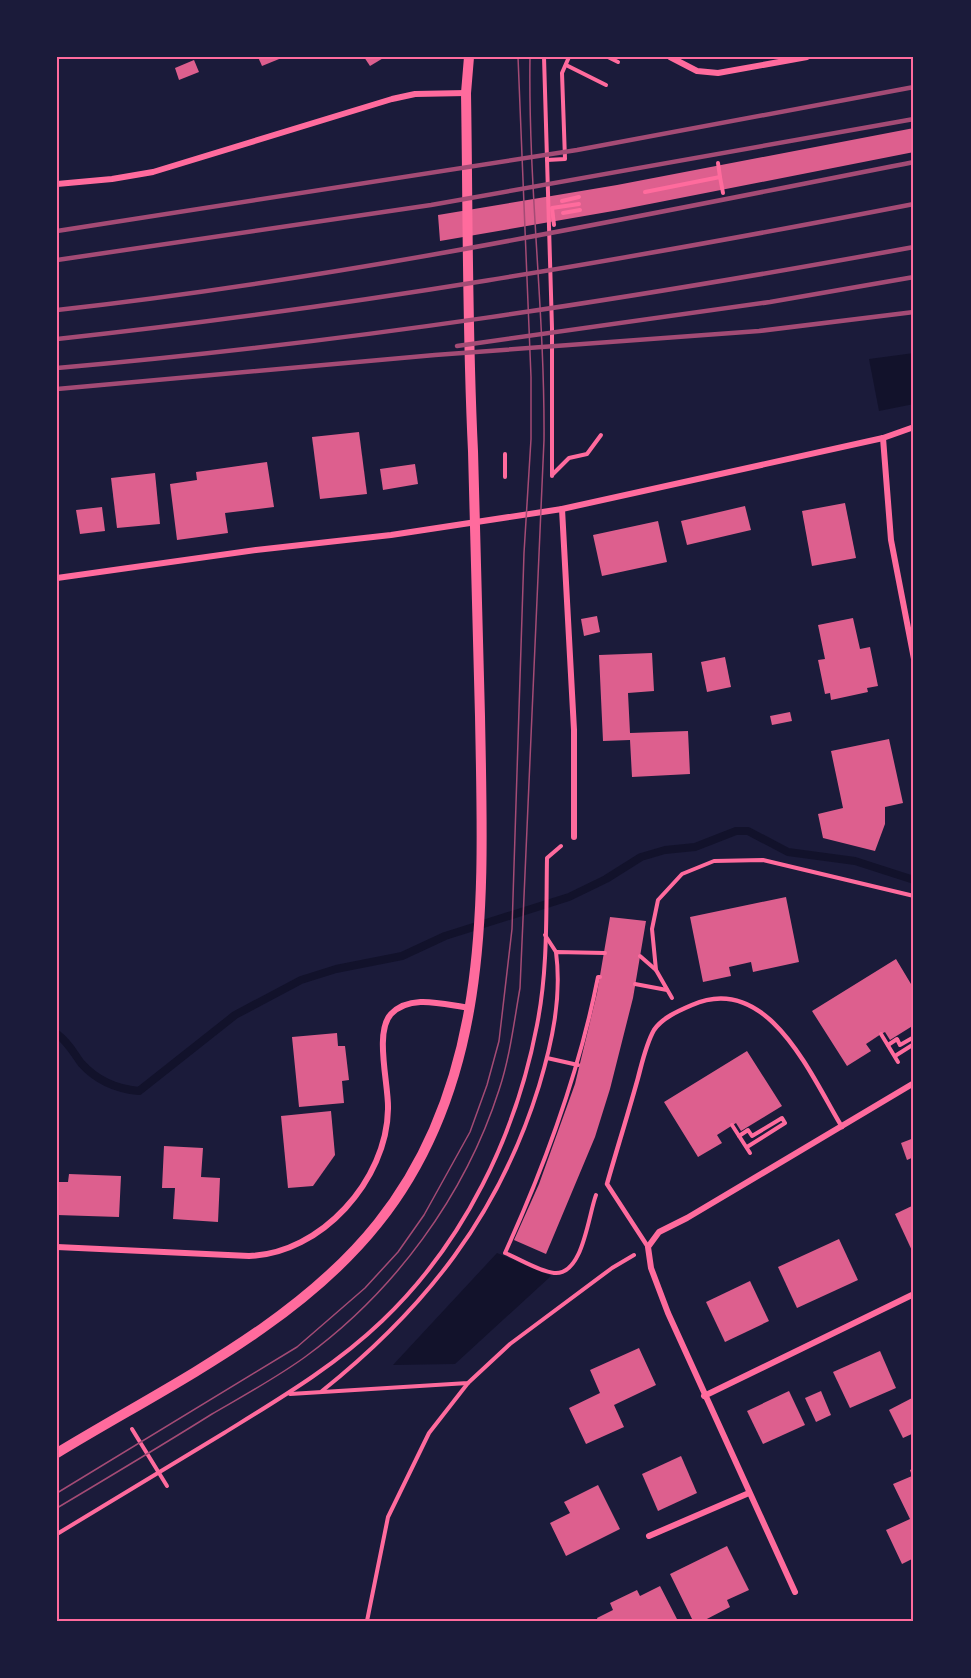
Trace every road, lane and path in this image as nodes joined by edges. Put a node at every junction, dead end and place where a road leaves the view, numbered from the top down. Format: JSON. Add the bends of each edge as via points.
{"nodes":[{"id":1,"x":470,"y":57,"type":"edge"},
{"id":2,"x":544,"y":57,"type":"edge"},
{"id":3,"x":569,"y":57,"type":"edge"},
{"id":4,"x":608,"y":57,"type":"edge"},
{"id":5,"x":670,"y":57,"type":"edge"},
{"id":6,"x":807,"y":57,"type":"edge"},
{"id":7,"x":618,"y":62,"type":"dead end"},
{"id":8,"x":566,"y":65,"type":"junction"},
{"id":9,"x":606,"y":85,"type":"dead end"},
{"id":10,"x":466,"y":93,"type":"junction"},
{"id":11,"x":547,"y":160,"type":"junction"},
{"id":12,"x":718,"y":163,"type":"dead end"},
{"id":13,"x":720,"y":177,"type":"junction"},
{"id":14,"x":57,"y":184,"type":"edge"},
{"id":15,"x":645,"y":192,"type":"dead end"},
{"id":16,"x":549,"y":193,"type":"dead end"},
{"id":17,"x":723,"y":194,"type":"dead end"},
{"id":18,"x":579,"y":197,"type":"dead end"},
{"id":19,"x":562,"y":201,"type":"dead end"},
{"id":20,"x":579,"y":204,"type":"dead end"},
{"id":21,"x":552,"y":208,"type":"junction"},
{"id":22,"x":580,"y":210,"type":"dead end"},
{"id":23,"x":563,"y":213,"type":"dead end"},
{"id":24,"x":554,"y":225,"type":"dead end"},
{"id":25,"x":914,"y":427,"type":"edge"},
{"id":26,"x":602,"y":435,"type":"dead end"},
{"id":27,"x":883,"y":438,"type":"junction"},
{"id":28,"x":505,"y":454,"type":"dead end"},
{"id":29,"x":505,"y":477,"type":"dead end"},
{"id":30,"x":562,"y":508,"type":"junction"},
{"id":31,"x":476,"y":522,"type":"junction"},
{"id":32,"x":57,"y":578,"type":"edge"},
{"id":33,"x":914,"y":659,"type":"edge"},
{"id":34,"x":574,"y":837,"type":"joint"},
{"id":35,"x":914,"y":896,"type":"edge"},
{"id":36,"x":545,"y":935,"type":"junction"},
{"id":37,"x":556,"y":952,"type":"junction"},
{"id":38,"x":605,"y":953,"type":"dead end"},
{"id":39,"x":640,"y":956,"type":"dead end"},
{"id":40,"x":656,"y":970,"type":"junction"},
{"id":41,"x":600,"y":977,"type":"dead end"},
{"id":42,"x":635,"y":984,"type":"dead end"},
{"id":43,"x":667,"y":990,"type":"junction"},
{"id":44,"x":471,"y":1009,"type":"junction"},
{"id":45,"x":679,"y":1011,"type":"junction"},
{"id":46,"x":881,"y":1034,"type":"dead end"},
{"id":47,"x":914,"y":1037,"type":"edge"},
{"id":48,"x":914,"y":1044,"type":"edge"},
{"id":49,"x":888,"y":1045,"type":"junction"},
{"id":50,"x":895,"y":1056,"type":"junction"},
{"id":51,"x":547,"y":1058,"type":"junction"},
{"id":52,"x":898,"y":1062,"type":"dead end"},
{"id":53,"x":578,"y":1065,"type":"junction"},
{"id":54,"x":914,"y":1083,"type":"edge"},
{"id":55,"x":732,"y":1125,"type":"dead end"},
{"id":56,"x":842,"y":1127,"type":"junction"},
{"id":57,"x":740,"y":1136,"type":"junction"},
{"id":58,"x":747,"y":1147,"type":"junction"},
{"id":59,"x":750,"y":1153,"type":"dead end"},
{"id":60,"x":607,"y":1184,"type":"junction"},
{"id":61,"x":57,"y":1247,"type":"edge"},
{"id":62,"x":648,"y":1247,"type":"junction"},
{"id":63,"x":914,"y":1294,"type":"edge"},
{"id":64,"x":468,"y":1383,"type":"junction"},
{"id":65,"x":321,"y":1391,"type":"junction"},
{"id":66,"x":289,"y":1394,"type":"junction"},
{"id":67,"x":704,"y":1396,"type":"junction"},
{"id":68,"x":140,"y":1443,"type":"dead end"},
{"id":69,"x":57,"y":1452,"type":"edge"},
{"id":70,"x":159,"y":1473,"type":"junction"},
{"id":71,"x":167,"y":1486,"type":"dead end"},
{"id":72,"x":749,"y":1493,"type":"junction"},
{"id":73,"x":57,"y":1534,"type":"edge"},
{"id":74,"x":650,"y":1536,"type":"dead end"},
{"id":75,"x":795,"y":1592,"type":"dead end"},
{"id":76,"x":367,"y":1621,"type":"edge"}],
"edges":[{"from":1,"to":10,"type":"street"},
{"from":2,"to":11,"type":"path"},
{"from":3,"to":8,"type":"path"},
{"from":4,"to":7,"type":"path"},
{"from":5,"to":6,"type":"street","via":[[697,71],[718,73]]},
{"from":8,"to":9,"type":"path"},
{"from":8,"to":11,"type":"path","via":[[562,73],[565,159]]},
{"from":10,"to":14,"type":"street","via":[[415,93],[153,172]]},
{"from":10,"to":31,"type":"street"},
{"from":11,"to":26,"type":"path","via":[[552,476],[569,458],[587,454]]},
{"from":12,"to":13,"type":"path"},
{"from":13,"to":15,"type":"path"},
{"from":13,"to":17,"type":"path"},
{"from":16,"to":21,"type":"path"},
{"from":18,"to":19,"type":"path"},
{"from":20,"to":21,"type":"path"},
{"from":21,"to":24,"type":"path"},
{"from":22,"to":23,"type":"path"},
{"from":25,"to":27,"type":"street"},
{"from":27,"to":30,"type":"street"},
{"from":27,"to":33,"type":"street","via":[[891,540]]},
{"from":28,"to":29,"type":"path"},
{"from":30,"to":31,"type":"street"},
{"from":30,"to":34,"type":"street","via":[[573,722]]},
{"from":31,"to":32,"type":"street"},
{"from":31,"to":44,"type":"street","via":[[483,785],[481,906]]},
{"from":34,"to":36,"type":"path","via":[[548,858]]},
{"from":35,"to":40,"type":"path","via":[[763,860],[714,861],[682,874],[658,900],[652,929]]},
{"from":36,"to":37,"type":"path"},
{"from":36,"to":66,"type":"path","via":[[538,1022],[526,1077],[508,1129],[458,1230],[383,1320]]},
{"from":37,"to":38,"type":"path"},
{"from":37,"to":51,"type":"path","via":[[560,979]]},
{"from":39,"to":40,"type":"path"},
{"from":40,"to":43,"type":"path"},
{"from":41,"to":53,"type":"path"},
{"from":42,"to":43,"type":"path"},
{"from":43,"to":45,"type":"path"},
{"from":44,"to":61,"type":"street","via":[[422,1001],[404,1005],[389,1016],[384,1033],[386,1134],[373,1168],[350,1203],[295,1246],[271,1255],[249,1256]]},
{"from":44,"to":69,"type":"street","via":[[460,1060],[439,1121],[410,1178],[357,1249],[298,1303],[241,1342]]},
{"from":45,"to":56,"type":"lane","via":[[702,1001],[724,998],[764,1013],[780,1027]]},
{"from":45,"to":60,"type":"lane","via":[[654,1030]]},
{"from":46,"to":49,"type":"path"},
{"from":47,"to":49,"type":"path","via":[[900,1045],[897,1039]]},
{"from":48,"to":50,"type":"path"},
{"from":49,"to":50,"type":"path"},
{"from":50,"to":52,"type":"path"},
{"from":51,"to":53,"type":"path"},
{"from":51,"to":65,"type":"path","via":[[508,1169],[462,1248],[397,1326]]},
{"from":53,"to":60,"type":"path","via":[[547,1156],[505,1252],[547,1271],[558,1273],[569,1268],[577,1259],[597,1192]]},
{"from":54,"to":56,"type":"street"},
{"from":55,"to":57,"type":"path"},
{"from":56,"to":62,"type":"street","via":[[659,1232]]},
{"from":57,"to":58,"type":"path"},
{"from":57,"to":58,"type":"path","via":[[748,1130],[752,1136],[782,1118],[785,1123]]},
{"from":58,"to":59,"type":"path"},
{"from":60,"to":62,"type":"lane"},
{"from":62,"to":64,"type":"path","via":[[612,1268],[510,1344]]},
{"from":62,"to":67,"type":"street","via":[[655,1277]]},
{"from":63,"to":67,"type":"street"},
{"from":64,"to":65,"type":"path"},
{"from":64,"to":76,"type":"path","via":[[429,1432],[388,1517]]},
{"from":65,"to":66,"type":"path"},
{"from":66,"to":70,"type":"path"},
{"from":67,"to":72,"type":"street"},
{"from":68,"to":70,"type":"path"},
{"from":70,"to":71,"type":"path"},
{"from":70,"to":73,"type":"path"},
{"from":72,"to":74,"type":"street"},
{"from":72,"to":75,"type":"street"}]}
